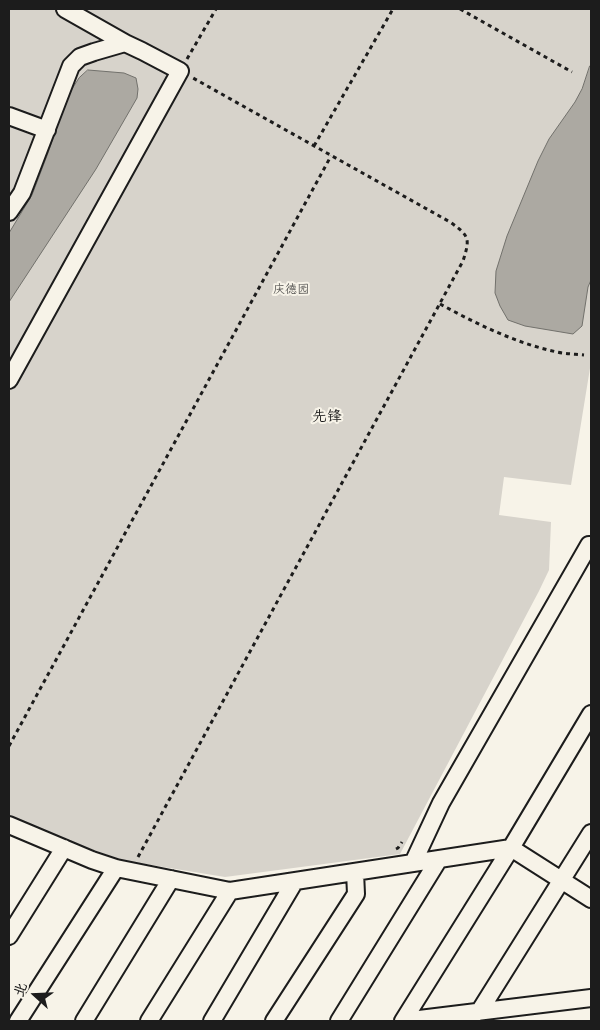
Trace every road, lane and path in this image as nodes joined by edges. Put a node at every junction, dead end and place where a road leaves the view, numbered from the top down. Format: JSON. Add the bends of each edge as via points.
{"nodes":[{"id":1,"x":65,"y":9,"type":"edge"},
{"id":2,"x":216,"y":9,"type":"edge"},
{"id":3,"x":393,"y":9,"type":"edge"},
{"id":4,"x":460,"y":9,"type":"edge"},
{"id":5,"x":125,"y":43,"type":"junction"},
{"id":6,"x":180,"y":71,"type":"junction"},
{"id":7,"x":572,"y":72,"type":"dead end"},
{"id":8,"x":9,"y":116,"type":"edge"},
{"id":9,"x":47,"y":130,"type":"junction"},
{"id":10,"x":314,"y":146,"type":"junction"},
{"id":11,"x":331,"y":156,"type":"junction"},
{"id":12,"x":9,"y":212,"type":"edge"},
{"id":13,"x":440,"y":304,"type":"junction"},
{"id":14,"x":584,"y":355,"type":"dead end"},
{"id":15,"x":9,"y":380,"type":"edge"},
{"id":16,"x":591,"y":546,"type":"edge"},
{"id":17,"x":591,"y":714,"type":"edge"},
{"id":18,"x":585,"y":736,"type":"edge"},
{"id":19,"x":9,"y":746,"type":"edge"},
{"id":20,"x":9,"y":825,"type":"edge"},
{"id":21,"x":591,"y":833,"type":"edge"},
{"id":22,"x":402,"y":842,"type":"dead end"},
{"id":23,"x":64,"y":848,"type":"junction"},
{"id":24,"x":511,"y":848,"type":"junction"},
{"id":25,"x":389,"y":850,"type":"dead end"},
{"id":26,"x":130,"y":856,"type":"dead end"},
{"id":27,"x":137,"y":858,"type":"junction"},
{"id":28,"x":439,"y":858,"type":"junction"},
{"id":29,"x":146,"y":859,"type":"dead end"},
{"id":30,"x":413,"y":863,"type":"junction"},
{"id":31,"x":116,"y":868,"type":"junction"},
{"id":32,"x":355,"y":872,"type":"junction"},
{"id":33,"x":171,"y":879,"type":"junction"},
{"id":34,"x":562,"y":880,"type":"junction"},
{"id":35,"x":295,"y":881,"type":"junction"},
{"id":36,"x":230,"y":891,"type":"junction"},
{"id":37,"x":591,"y":898,"type":"edge"},
{"id":38,"x":9,"y":936,"type":"edge"},
{"id":39,"x":591,"y":984,"type":"edge"},
{"id":40,"x":587,"y":998,"type":"edge"},
{"id":41,"x":479,"y":1012,"type":"junction"},
{"id":42,"x":18,"y":1021,"type":"edge"},
{"id":43,"x":84,"y":1021,"type":"edge"},
{"id":44,"x":149,"y":1021,"type":"edge"},
{"id":45,"x":212,"y":1021,"type":"edge"},
{"id":46,"x":274,"y":1021,"type":"edge"},
{"id":47,"x":339,"y":1021,"type":"edge"},
{"id":48,"x":403,"y":1021,"type":"edge"}],
"edges":[{"from":1,"to":5,"type":"street"},
{"from":2,"to":6,"type":"path"},
{"from":3,"to":10,"type":"path"},
{"from":4,"to":7,"type":"path"},
{"from":5,"to":6,"type":"street"},
{"from":5,"to":9,"type":"street","via":[[80,57],[71,66]]},
{"from":6,"to":10,"type":"path"},
{"from":6,"to":15,"type":"street"},
{"from":8,"to":9,"type":"street"},
{"from":9,"to":12,"type":"street","via":[[22,192]]},
{"from":10,"to":11,"type":"path"},
{"from":11,"to":13,"type":"path","via":[[462,230],[468,247]]},
{"from":11,"to":19,"type":"path"},
{"from":13,"to":14,"type":"path","via":[[511,339],[557,352]]},
{"from":13,"to":27,"type":"path"},
{"from":16,"to":30,"type":"street","via":[[441,803]]},
{"from":17,"to":18,"type":"street"},
{"from":18,"to":24,"type":"street"},
{"from":20,"to":23,"type":"street"},
{"from":21,"to":34,"type":"street"},
{"from":22,"to":25,"type":"path","via":[[398,848]]},
{"from":23,"to":31,"type":"street"},
{"from":23,"to":38,"type":"street"},
{"from":24,"to":28,"type":"street"},
{"from":24,"to":34,"type":"street"},
{"from":24,"to":48,"type":"street"},
{"from":26,"to":27,"type":"path"},
{"from":27,"to":29,"type":"path"},
{"from":28,"to":30,"type":"street"},
{"from":28,"to":47,"type":"street"},
{"from":30,"to":32,"type":"street"},
{"from":31,"to":33,"type":"street"},
{"from":31,"to":42,"type":"street"},
{"from":32,"to":35,"type":"street"},
{"from":32,"to":46,"type":"street","via":[[356,894]]},
{"from":33,"to":36,"type":"street"},
{"from":33,"to":43,"type":"street"},
{"from":34,"to":37,"type":"street"},
{"from":34,"to":41,"type":"street"},
{"from":35,"to":36,"type":"street"},
{"from":35,"to":45,"type":"street"},
{"from":36,"to":44,"type":"street"},
{"from":39,"to":40,"type":"street"},
{"from":40,"to":41,"type":"street"},
{"from":41,"to":48,"type":"street"}]}
